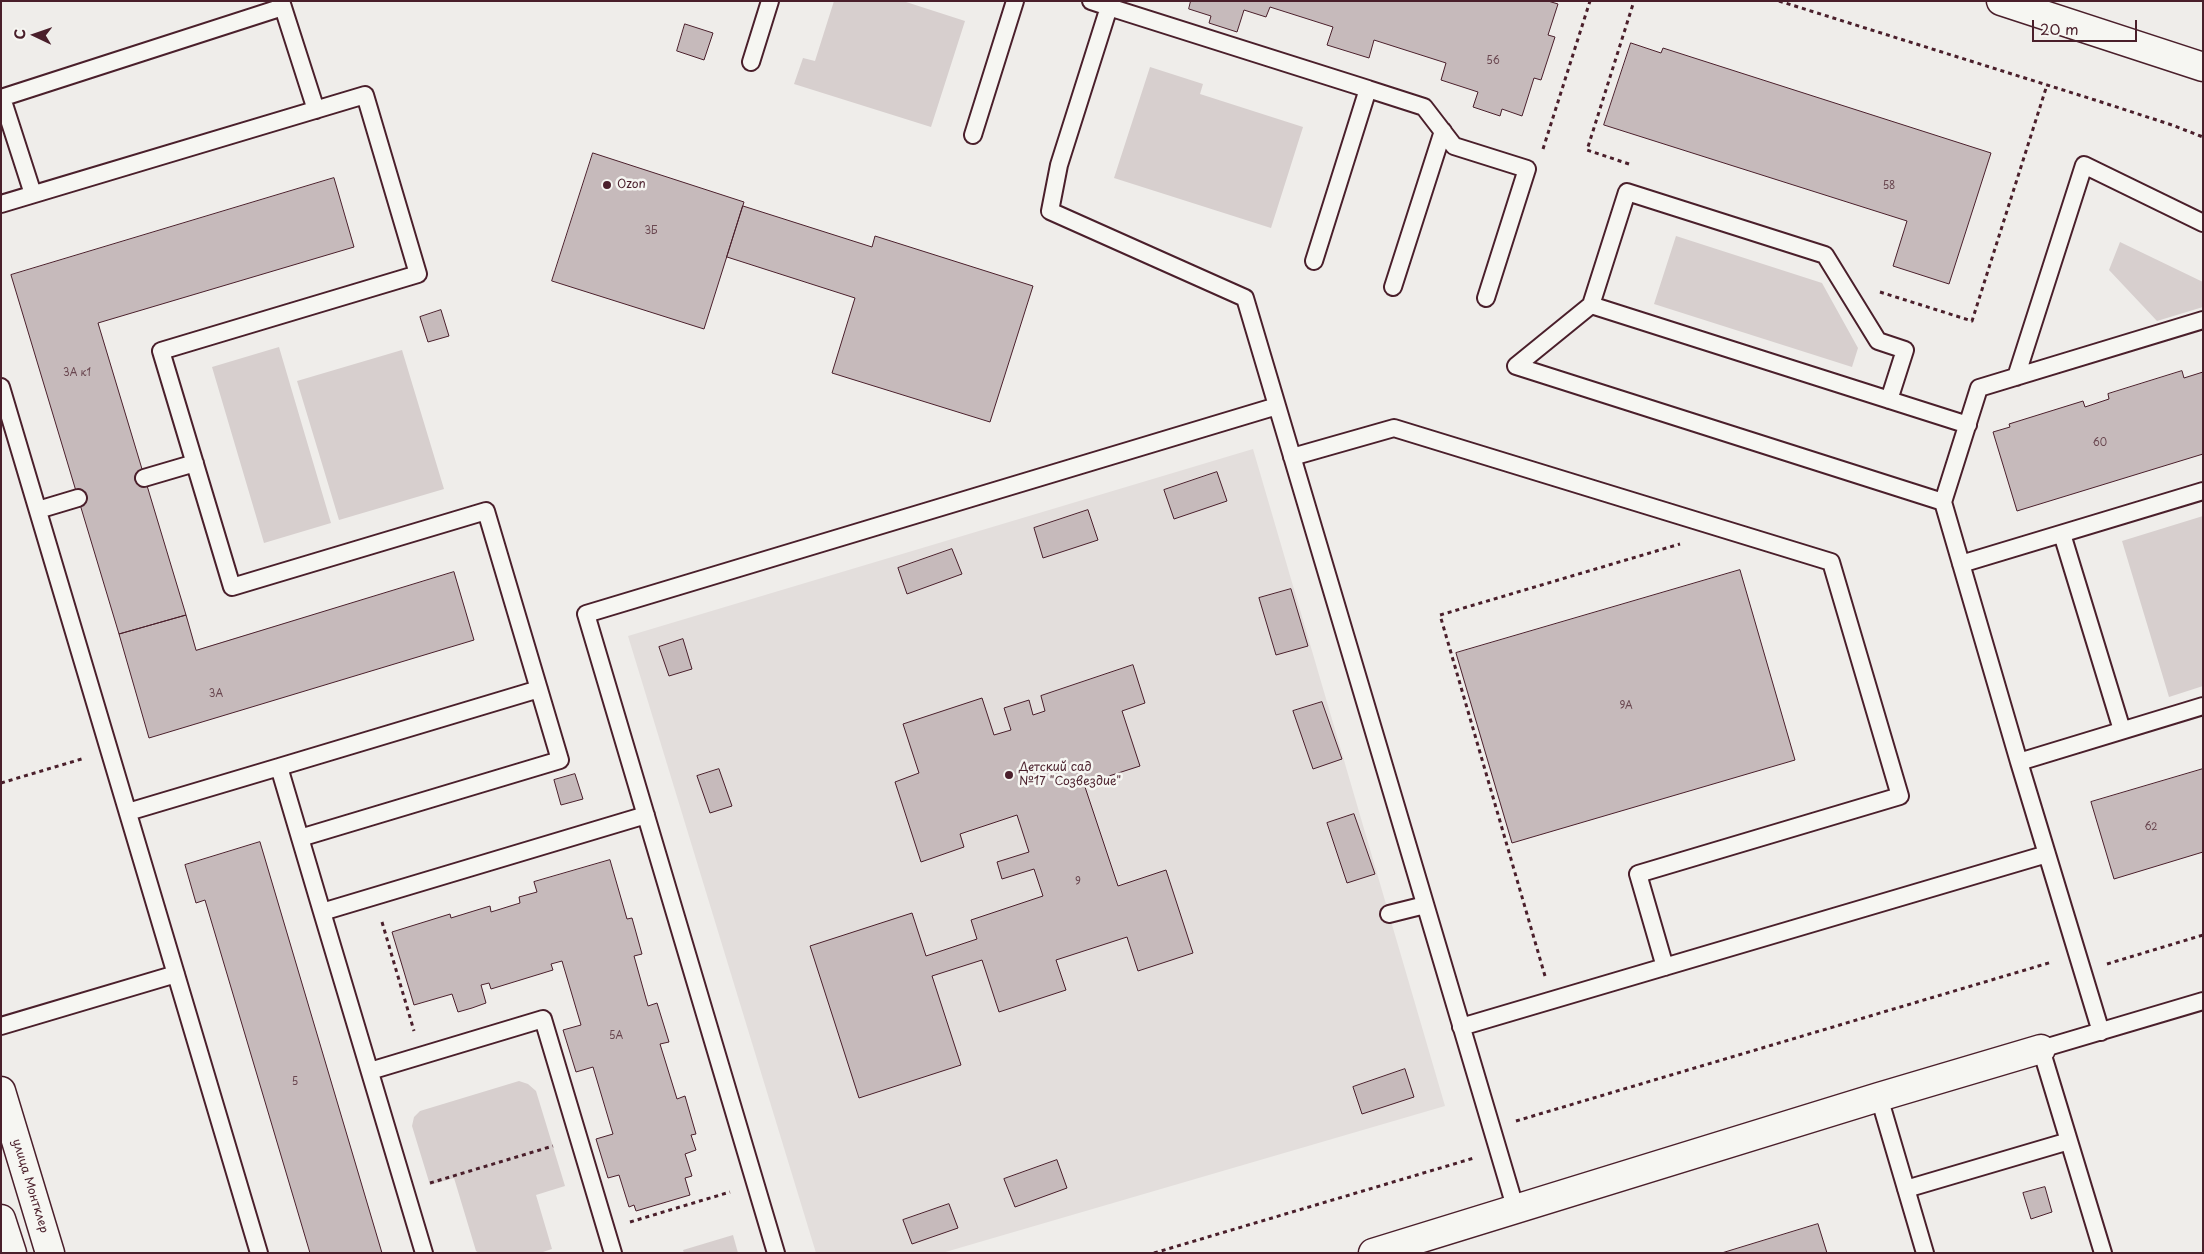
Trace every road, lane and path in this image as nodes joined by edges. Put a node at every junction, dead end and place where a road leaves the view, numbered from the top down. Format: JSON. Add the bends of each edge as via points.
{"nodes":[{"id":1,"x":770,"y":1,"type":"edge"},
{"id":2,"x":1015,"y":1,"type":"edge"},
{"id":3,"x":1091,"y":1,"type":"edge"},
{"id":4,"x":1590,"y":1,"type":"edge"},
{"id":5,"x":1634,"y":1,"type":"edge"},
{"id":6,"x":1779,"y":1,"type":"edge"},
{"id":7,"x":2001,"y":1,"type":"edge"},
{"id":8,"x":282,"y":4,"type":"edge"},
{"id":9,"x":1109,"y":7,"type":"junction"},
{"id":10,"x":751,"y":62,"type":"dead end"},
{"id":11,"x":2203,"y":67,"type":"edge"},
{"id":12,"x":2047,"y":85,"type":"junction"},
{"id":13,"x":1368,"y":89,"type":"junction"},
{"id":14,"x":2,"y":98,"type":"edge"},
{"id":15,"x":316,"y":110,"type":"junction"},
{"id":16,"x":1443,"y":132,"type":"junction"},
{"id":17,"x":973,"y":135,"type":"dead end"},
{"id":18,"x":2203,"y":137,"type":"edge"},
{"id":19,"x":1527,"y":169,"type":"junction"},
{"id":20,"x":1627,"y":192,"type":"junction"},
{"id":21,"x":33,"y":194,"type":"junction"},
{"id":22,"x":1,"y":204,"type":"edge"},
{"id":23,"x":2203,"y":223,"type":"edge"},
{"id":24,"x":1314,"y":260,"type":"dead end"},
{"id":25,"x":1840,"y":279,"type":"junction"},
{"id":26,"x":1393,"y":288,"type":"dead end"},
{"id":27,"x":1486,"y":298,"type":"dead end"},
{"id":28,"x":1591,"y":305,"type":"junction"},
{"id":29,"x":2203,"y":320,"type":"edge"},
{"id":30,"x":2016,"y":377,"type":"junction"},
{"id":31,"x":1,"y":387,"type":"edge"},
{"id":32,"x":1889,"y":400,"type":"junction"},
{"id":33,"x":1277,"y":406,"type":"junction"},
{"id":34,"x":1968,"y":425,"type":"junction"},
{"id":35,"x":1292,"y":457,"type":"junction"},
{"id":36,"x":195,"y":463,"type":"junction"},
{"id":37,"x":144,"y":478,"type":"dead end"},
{"id":38,"x":2203,"y":491,"type":"edge"},
{"id":39,"x":78,"y":498,"type":"dead end"},
{"id":40,"x":1943,"y":502,"type":"junction"},
{"id":41,"x":38,"y":510,"type":"junction"},
{"id":42,"x":1726,"y":530,"type":"junction"},
{"id":43,"x":2062,"y":534,"type":"junction"},
{"id":44,"x":1961,"y":564,"type":"junction"},
{"id":45,"x":539,"y":689,"type":"junction"},
{"id":46,"x":2203,"y":706,"type":"edge"},
{"id":47,"x":2122,"y":730,"type":"junction"},
{"id":48,"x":110,"y":751,"type":"junction"},
{"id":49,"x":2019,"y":762,"type":"junction"},
{"id":50,"x":279,"y":767,"type":"junction"},
{"id":51,"x":1,"y":783,"type":"edge"},
{"id":52,"x":128,"y":812,"type":"junction"},
{"id":53,"x":646,"y":815,"type":"junction"},
{"id":54,"x":300,"y":838,"type":"junction"},
{"id":55,"x":2048,"y":854,"type":"junction"},
{"id":56,"x":374,"y":896,"type":"junction"},
{"id":57,"x":1425,"y":905,"type":"junction"},
{"id":58,"x":322,"y":912,"type":"junction"},
{"id":59,"x":1389,"y":914,"type":"dead end"},
{"id":60,"x":2203,"y":935,"type":"edge"},
{"id":61,"x":2078,"y":954,"type":"junction"},
{"id":62,"x":1665,"y":968,"type":"junction"},
{"id":63,"x":2082,"y":972,"type":"junction"},
{"id":64,"x":176,"y":974,"type":"junction"},
{"id":65,"x":1553,"y":1000,"type":"junction"},
{"id":66,"x":2203,"y":1000,"type":"edge"},
{"id":67,"x":1,"y":1026,"type":"edge"},
{"id":68,"x":1461,"y":1028,"type":"junction"},
{"id":69,"x":2101,"y":1032,"type":"junction"},
{"id":70,"x":2041,"y":1049,"type":"junction"},
{"id":71,"x":421,"y":1055,"type":"junction"},
{"id":72,"x":370,"y":1071,"type":"junction"},
{"id":73,"x":1,"y":1091,"type":"edge"},
{"id":74,"x":1879,"y":1097,"type":"junction"},
{"id":75,"x":1491,"y":1128,"type":"junction"},
{"id":76,"x":578,"y":1138,"type":"junction"},
{"id":77,"x":2069,"y":1140,"type":"junction"},
{"id":78,"x":1498,"y":1151,"type":"junction"},
{"id":79,"x":756,"y":1184,"type":"junction"},
{"id":80,"x":1906,"y":1189,"type":"junction"},
{"id":81,"x":405,"y":1190,"type":"junction"},
{"id":82,"x":1516,"y":1210,"type":"junction"},
{"id":83,"x":1,"y":1219,"type":"edge"},
{"id":84,"x":606,"y":1230,"type":"junction"},
{"id":85,"x":12,"y":1253,"type":"edge"},
{"id":86,"x":50,"y":1253,"type":"edge"},
{"id":87,"x":259,"y":1253,"type":"edge"},
{"id":88,"x":424,"y":1253,"type":"edge"},
{"id":89,"x":613,"y":1253,"type":"edge"},
{"id":90,"x":776,"y":1253,"type":"edge"},
{"id":91,"x":1154,"y":1253,"type":"edge"},
{"id":92,"x":1373,"y":1253,"type":"edge"},
{"id":93,"x":1925,"y":1253,"type":"edge"},
{"id":94,"x":2103,"y":1253,"type":"edge"}],
"edges":[{"from":1,"to":10,"type":"lane"},
{"from":2,"to":17,"type":"lane"},
{"from":3,"to":9,"type":"lane"},
{"from":4,"to":19,"type":"path","via":[[1536,172]]},
{"from":5,"to":20,"type":"path","via":[[1587,150],[1635,166]]},
{"from":6,"to":12,"type":"path"},
{"from":7,"to":11,"type":"street"},
{"from":8,"to":14,"type":"lane"},
{"from":8,"to":15,"type":"lane"},
{"from":9,"to":13,"type":"lane"},
{"from":9,"to":33,"type":"lane","via":[[1059,165],[1050,211],[1245,298]]},
{"from":12,"to":18,"type":"path"},
{"from":12,"to":25,"type":"path","via":[[1972,321]]},
{"from":13,"to":16,"type":"lane","via":[[1424,107]]},
{"from":13,"to":24,"type":"lane"},
{"from":14,"to":21,"type":"lane"},
{"from":15,"to":21,"type":"lane"},
{"from":15,"to":36,"type":"lane","via":[[365,95],[418,274],[161,351]]},
{"from":16,"to":19,"type":"lane","via":[[1454,146]]},
{"from":16,"to":26,"type":"lane"},
{"from":19,"to":27,"type":"lane"},
{"from":20,"to":25,"type":"lane","via":[[1825,255]]},
{"from":20,"to":28,"type":"lane"},
{"from":21,"to":22,"type":"lane"},
{"from":23,"to":30,"type":"lane","via":[[2084,165]]},
{"from":25,"to":32,"type":"lane","via":[[1878,341],[1905,350]]},
{"from":28,"to":32,"type":"lane"},
{"from":28,"to":40,"type":"lane","via":[[1516,366]]},
{"from":29,"to":30,"type":"lane"},
{"from":30,"to":34,"type":"lane","via":[[1979,388]]},
{"from":31,"to":41,"type":"lane"},
{"from":32,"to":34,"type":"lane"},
{"from":33,"to":35,"type":"lane"},
{"from":33,"to":53,"type":"lane","via":[[586,614]]},
{"from":34,"to":40,"type":"lane"},
{"from":35,"to":42,"type":"lane","via":[[1394,428]]},
{"from":35,"to":57,"type":"lane"},
{"from":36,"to":37,"type":"lane"},
{"from":36,"to":45,"type":"lane","via":[[232,587],[486,511]]},
{"from":38,"to":43,"type":"lane"},
{"from":39,"to":41,"type":"lane"},
{"from":40,"to":44,"type":"lane"},
{"from":41,"to":48,"type":"lane"},
{"from":42,"to":62,"type":"lane","via":[[1831,562],[1900,796],[1638,874]]},
{"from":42,"to":65,"type":"path","via":[[1440,615]]},
{"from":43,"to":44,"type":"lane"},
{"from":43,"to":47,"type":"lane"},
{"from":44,"to":49,"type":"lane"},
{"from":45,"to":50,"type":"lane"},
{"from":45,"to":54,"type":"lane","via":[[560,760]]},
{"from":46,"to":47,"type":"lane"},
{"from":47,"to":49,"type":"lane"},
{"from":48,"to":51,"type":"path"},
{"from":48,"to":52,"type":"lane"},
{"from":49,"to":55,"type":"lane"},
{"from":50,"to":52,"type":"lane"},
{"from":50,"to":54,"type":"lane"},
{"from":52,"to":64,"type":"lane"},
{"from":53,"to":56,"type":"lane"},
{"from":53,"to":79,"type":"lane"},
{"from":54,"to":58,"type":"lane"},
{"from":55,"to":61,"type":"lane"},
{"from":55,"to":62,"type":"lane"},
{"from":56,"to":58,"type":"lane"},
{"from":56,"to":71,"type":"path"},
{"from":57,"to":59,"type":"lane"},
{"from":57,"to":68,"type":"lane"},
{"from":58,"to":72,"type":"lane"},
{"from":60,"to":63,"type":"path"},
{"from":61,"to":63,"type":"lane"},
{"from":61,"to":75,"type":"path"},
{"from":62,"to":65,"type":"lane"},
{"from":63,"to":69,"type":"lane"},
{"from":64,"to":67,"type":"lane"},
{"from":64,"to":87,"type":"lane"},
{"from":65,"to":68,"type":"lane"},
{"from":66,"to":69,"type":"lane"},
{"from":68,"to":75,"type":"lane"},
{"from":69,"to":70,"type":"lane"},
{"from":70,"to":74,"type":"street"},
{"from":70,"to":77,"type":"lane"},
{"from":71,"to":72,"type":"lane"},
{"from":71,"to":76,"type":"lane","via":[[543,1019]]},
{"from":72,"to":81,"type":"lane"},
{"from":73,"to":86,"type":"street","name":"улица Монтклер"},
{"from":74,"to":80,"type":"lane"},
{"from":74,"to":82,"type":"street"},
{"from":75,"to":78,"type":"lane"},
{"from":76,"to":81,"type":"path"},
{"from":76,"to":84,"type":"lane"},
{"from":77,"to":80,"type":"lane"},
{"from":77,"to":94,"type":"lane"},
{"from":78,"to":82,"type":"lane"},
{"from":78,"to":91,"type":"path"},
{"from":79,"to":84,"type":"path"},
{"from":79,"to":90,"type":"lane"},
{"from":80,"to":93,"type":"lane"},
{"from":81,"to":88,"type":"lane"},
{"from":82,"to":92,"type":"street"},
{"from":83,"to":85,"type":"street"},
{"from":84,"to":89,"type":"lane"}]}
